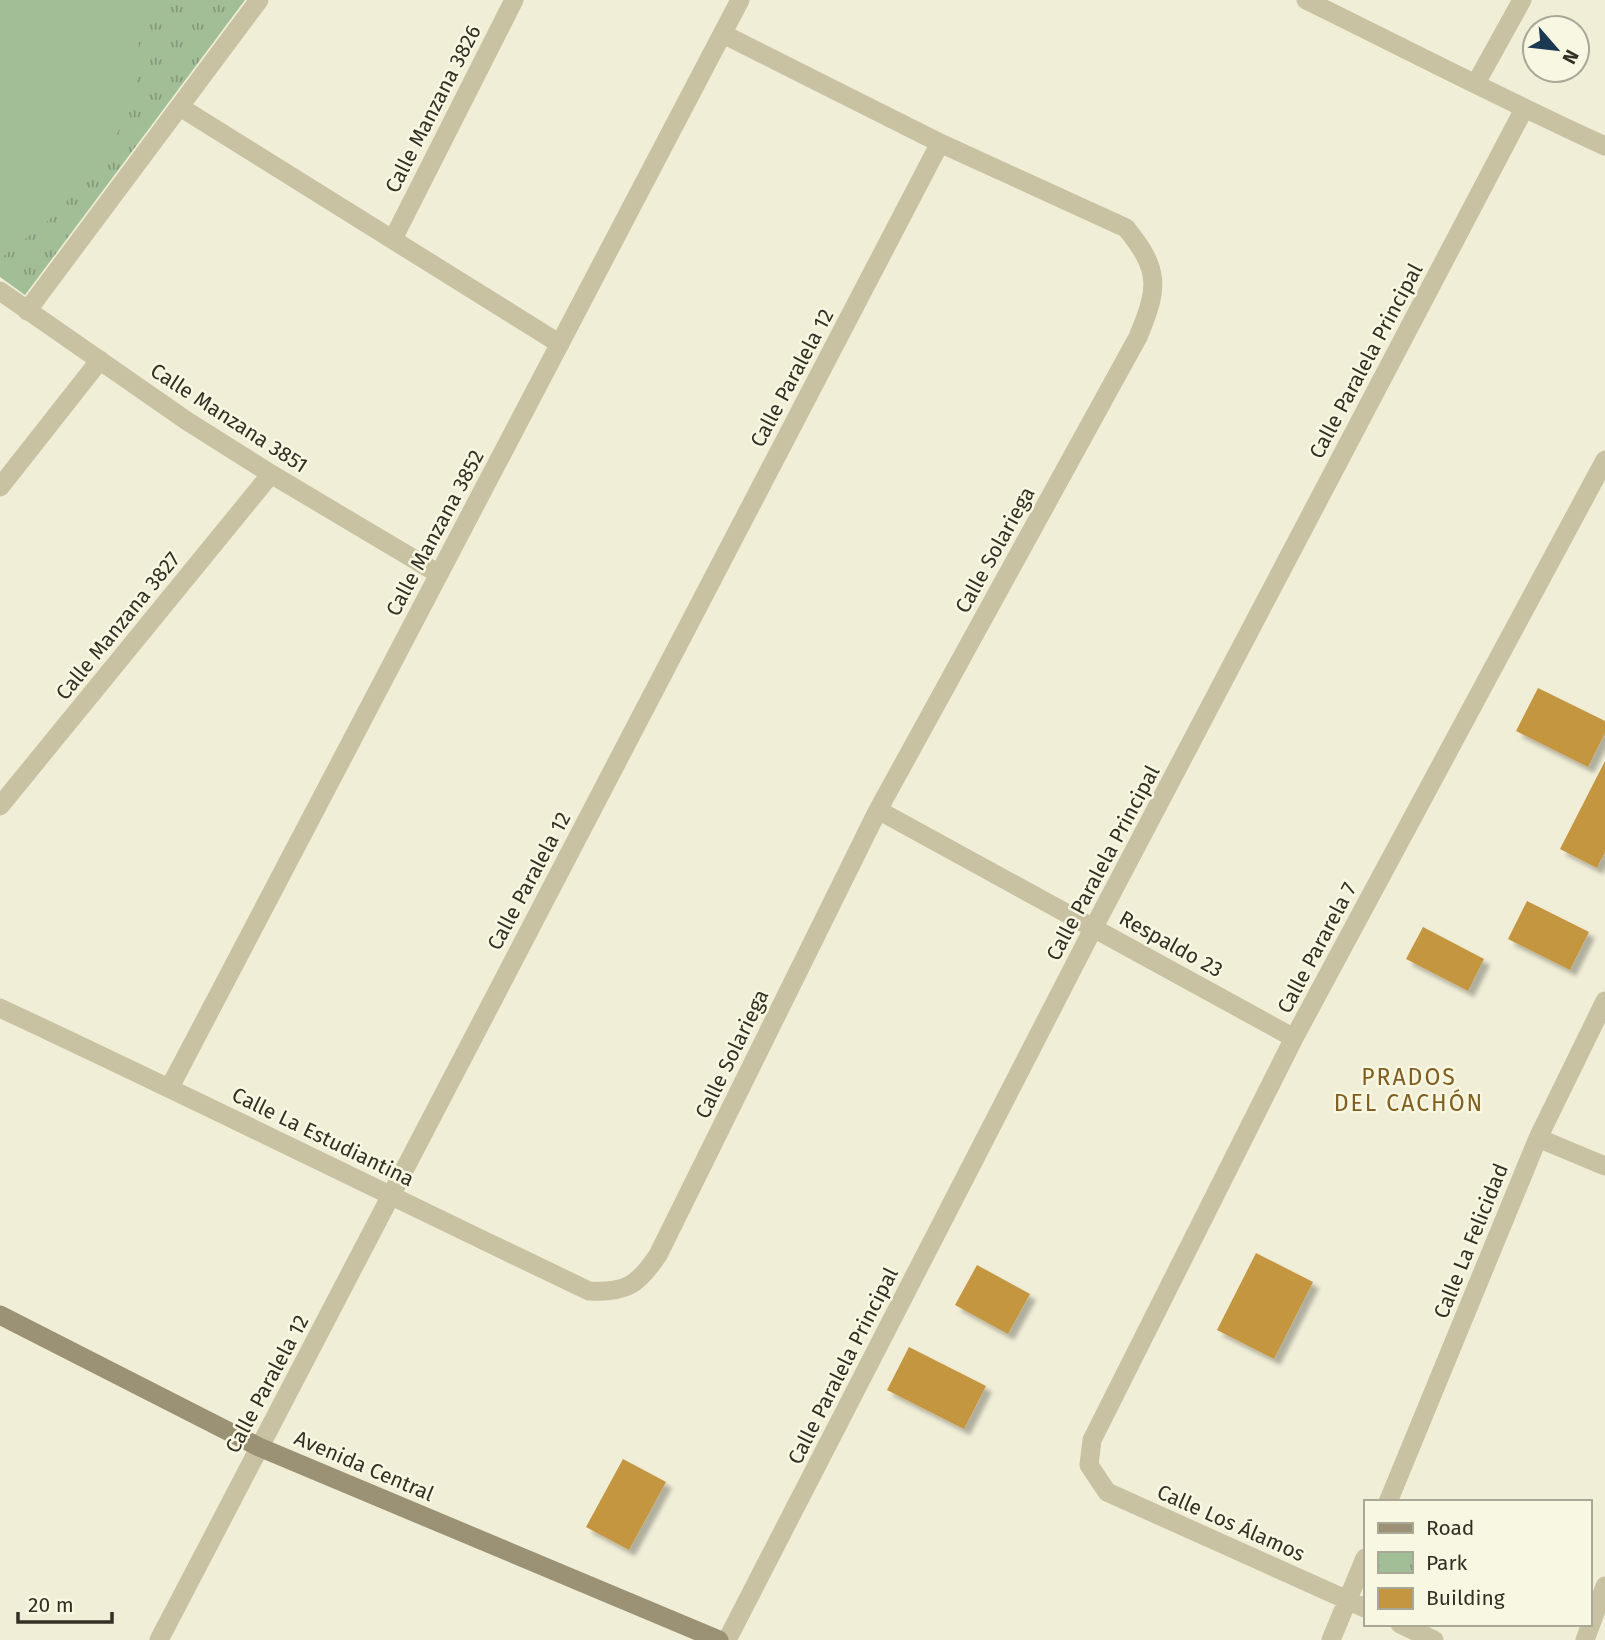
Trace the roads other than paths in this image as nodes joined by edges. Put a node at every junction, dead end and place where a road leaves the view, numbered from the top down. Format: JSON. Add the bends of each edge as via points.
{"nodes":[{"id":1,"x":258,"y":0,"type":"edge"},
{"id":2,"x":514,"y":0,"type":"edge"},
{"id":3,"x":740,"y":0,"type":"edge"},
{"id":4,"x":1306,"y":0,"type":"edge"},
{"id":5,"x":1522,"y":0,"type":"edge"},
{"id":6,"x":723,"y":34,"type":"junction"},
{"id":7,"x":1476,"y":83,"type":"junction"},
{"id":8,"x":180,"y":107,"type":"junction"},
{"id":9,"x":1524,"y":109,"type":"junction"},
{"id":10,"x":940,"y":143,"type":"junction"},
{"id":11,"x":1605,"y":146,"type":"edge"},
{"id":12,"x":393,"y":239,"type":"junction"},
{"id":13,"x":0,"y":291,"type":"edge"},
{"id":14,"x":27,"y":311,"type":"junction"},
{"id":15,"x":560,"y":344,"type":"junction"},
{"id":16,"x":100,"y":360,"type":"junction"},
{"id":17,"x":1605,"y":460,"type":"edge"},
{"id":18,"x":271,"y":474,"type":"junction"},
{"id":19,"x":0,"y":487,"type":"edge"},
{"id":20,"x":439,"y":574,"type":"junction"},
{"id":21,"x":0,"y":806,"type":"edge"},
{"id":22,"x":878,"y":810,"type":"junction"},
{"id":23,"x":1094,"y":927,"type":"junction"},
{"id":24,"x":1605,"y":1001,"type":"edge"},
{"id":25,"x":0,"y":1008,"type":"edge"},
{"id":26,"x":1294,"y":1038,"type":"junction"},
{"id":27,"x":170,"y":1087,"type":"junction"},
{"id":28,"x":1538,"y":1138,"type":"junction"},
{"id":29,"x":1605,"y":1166,"type":"edge"},
{"id":30,"x":390,"y":1196,"type":"junction"},
{"id":31,"x":629,"y":1287,"type":"joint"},
{"id":32,"x":0,"y":1315,"type":"edge"},
{"id":33,"x":259,"y":1447,"type":"junction"},
{"id":34,"x":1089,"y":1465,"type":"joint"},
{"id":35,"x":1389,"y":1500,"type":"edge"},
{"id":36,"x":1364,"y":1564,"type":"edge"},
{"id":37,"x":1605,"y":1587,"type":"edge"},
{"id":38,"x":1357,"y":1604,"type":"edge"},
{"id":39,"x":1591,"y":1622,"type":"edge"},
{"id":40,"x":1404,"y":1626,"type":"edge"},
{"id":41,"x":159,"y":1640,"type":"edge"},
{"id":42,"x":719,"y":1640,"type":"edge"},
{"id":43,"x":727,"y":1640,"type":"edge"},
{"id":44,"x":1331,"y":1640,"type":"edge"},
{"id":45,"x":1434,"y":1640,"type":"edge"}],
"edges":[{"from":1,"to":8,"type":"street"},
{"from":2,"to":12,"type":"street","name":"Calle Manzana 3826"},
{"from":3,"to":6,"type":"street","name":"Calle Manzana 3852"},
{"from":4,"to":7,"type":"street"},
{"from":5,"to":7,"type":"street"},
{"from":6,"to":10,"type":"street","name":"Calle Solariega"},
{"from":6,"to":15,"type":"street","name":"Calle Manzana 3852"},
{"from":7,"to":9,"type":"street"},
{"from":8,"to":12,"type":"street"},
{"from":8,"to":14,"type":"street"},
{"from":9,"to":11,"type":"street"},
{"from":9,"to":23,"type":"street","name":"Calle Paralela Principal"},
{"from":10,"to":22,"type":"street","name":"Calle Solariega","via":[[1126,228],[1145,251],[1154,278],[1151,307],[1138,337]]},
{"from":10,"to":30,"type":"street","name":"Calle Paralela 12"},
{"from":12,"to":15,"type":"street"},
{"from":13,"to":14,"type":"street","name":"Calle Manzana 3851"},
{"from":14,"to":16,"type":"street","name":"Calle Manzana 3851"},
{"from":15,"to":20,"type":"street","name":"Calle Manzana 3852"},
{"from":16,"to":18,"type":"street","name":"Calle Manzana 3851"},
{"from":16,"to":19,"type":"street"},
{"from":17,"to":26,"type":"street","name":"Calle Pararela 7"},
{"from":18,"to":20,"type":"street","name":"Calle Manzana 3851"},
{"from":18,"to":21,"type":"street","name":"Calle Manzana 3827"},
{"from":20,"to":27,"type":"street","name":"Calle Manzana 3852"},
{"from":22,"to":23,"type":"street","name":"Respaldo 23"},
{"from":22,"to":31,"type":"street","name":"Calle Solariega","via":[[658,1255]]},
{"from":23,"to":26,"type":"street","name":"Respaldo 23"},
{"from":23,"to":43,"type":"street","name":"Calle Paralela Principal"},
{"from":24,"to":28,"type":"street","name":"Calle La Felicidad"},
{"from":25,"to":27,"type":"street","name":"Calle La Estudiantina"},
{"from":26,"to":34,"type":"street","name":"Calle Pararela 7","via":[[1091,1440]]},
{"from":27,"to":30,"type":"street","name":"Calle La Estudiantina"},
{"from":28,"to":29,"type":"street"},
{"from":28,"to":35,"type":"street","name":"Calle La Felicidad"},
{"from":30,"to":31,"type":"street","name":"Calle La Estudiantina","via":[[589,1291]]},
{"from":30,"to":33,"type":"street","name":"Calle Paralela 12"},
{"from":32,"to":33,"type":"main road","name":"Avenida Central"},
{"from":33,"to":41,"type":"street","name":"Calle Paralela 12"},
{"from":33,"to":42,"type":"main road","name":"Avenida Central"},
{"from":34,"to":38,"type":"street","name":"Calle Los Álamos","via":[[1107,1492]]},
{"from":36,"to":38,"type":"street"},
{"from":37,"to":39,"type":"street"},
{"from":38,"to":44,"type":"street"},
{"from":40,"to":45,"type":"street"}]}
